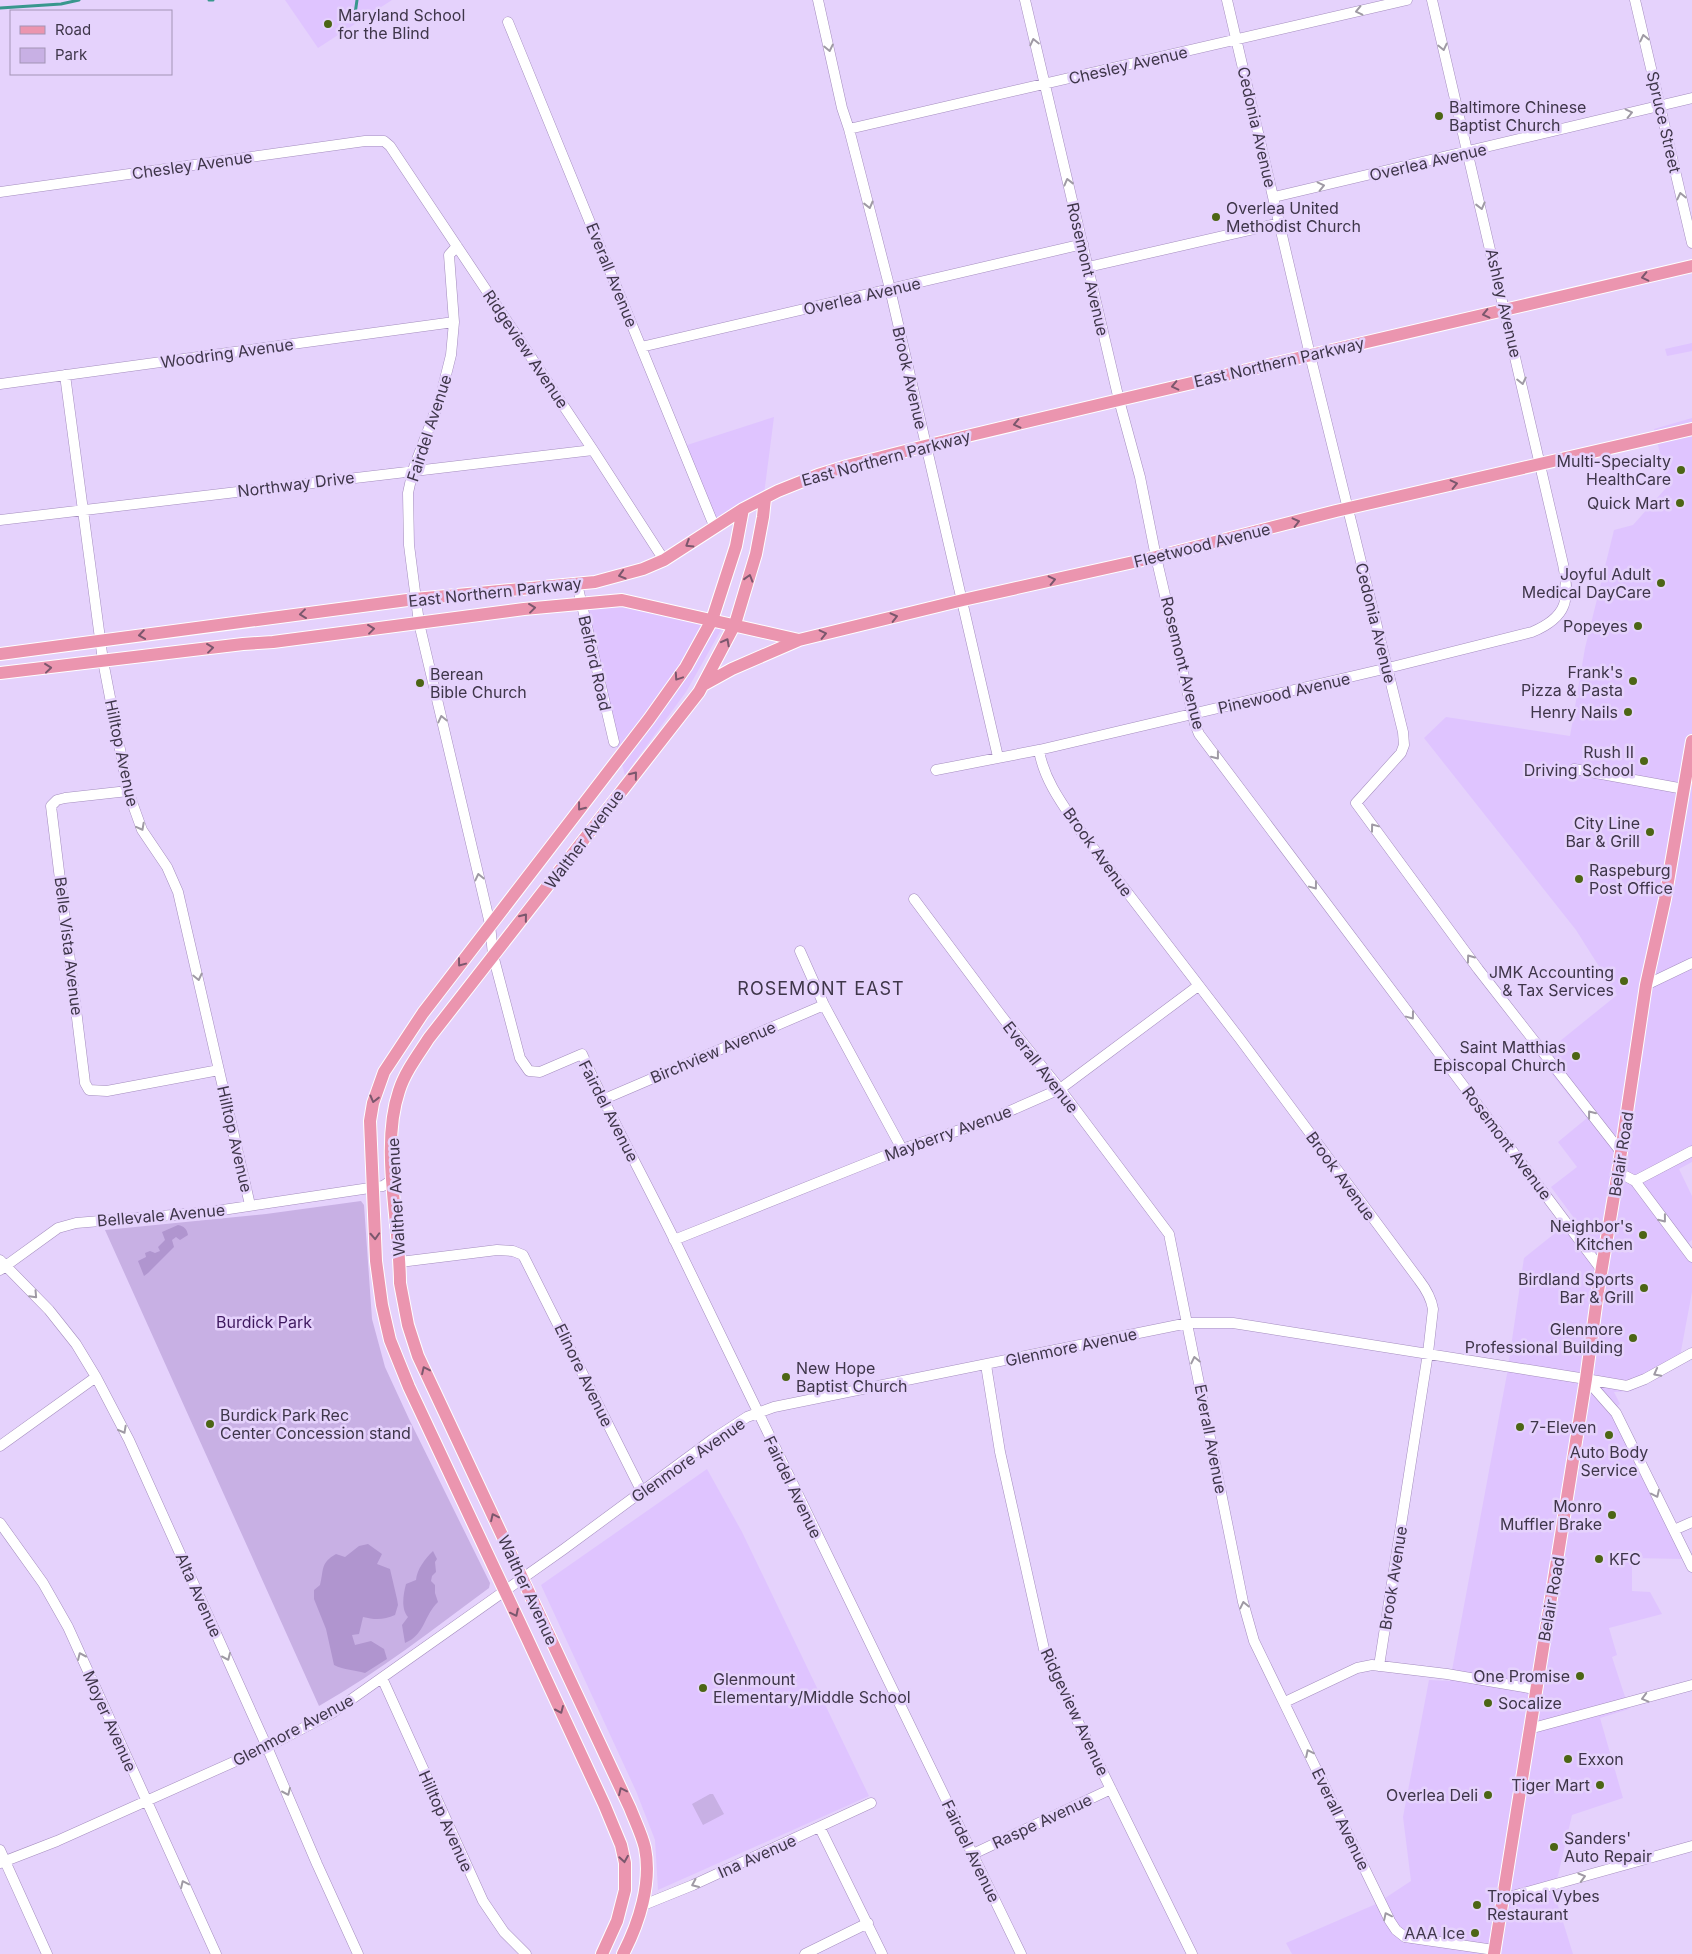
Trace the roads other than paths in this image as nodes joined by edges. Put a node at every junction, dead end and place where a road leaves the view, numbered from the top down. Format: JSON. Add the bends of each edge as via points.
{"nodes":[{"id":1,"x":818,"y":0,"type":"edge"},
{"id":2,"x":1024,"y":0,"type":"edge"},
{"id":3,"x":1227,"y":0,"type":"edge"},
{"id":4,"x":1407,"y":0,"type":"edge"},
{"id":5,"x":1432,"y":0,"type":"edge"},
{"id":6,"x":1635,"y":0,"type":"edge"},
{"id":7,"x":508,"y":22,"type":"dead end"},
{"id":8,"x":1236,"y":41,"type":"junction"},
{"id":9,"x":1044,"y":84,"type":"junction"},
{"id":10,"x":1692,"y":98,"type":"edge"},
{"id":11,"x":1661,"y":106,"type":"junction"},
{"id":12,"x":849,"y":129,"type":"junction"},
{"id":13,"x":384,"y":141,"type":"joint"},
{"id":14,"x":1468,"y":153,"type":"junction"},
{"id":15,"x":0,"y":192,"type":"edge"},
{"id":16,"x":1274,"y":197,"type":"junction"},
{"id":17,"x":1280,"y":223,"type":"junction"},
{"id":18,"x":1083,"y":244,"type":"junction"},
{"id":19,"x":1692,"y":244,"type":"edge"},
{"id":20,"x":457,"y":246,"type":"junction"},
{"id":21,"x":1692,"y":266,"type":"edge"},
{"id":22,"x":1088,"y":267,"type":"junction"},
{"id":23,"x":890,"y":289,"type":"junction"},
{"id":24,"x":1506,"y":309,"type":"junction"},
{"id":25,"x":454,"y":322,"type":"junction"},
{"id":26,"x":641,"y":348,"type":"junction"},
{"id":27,"x":1310,"y":355,"type":"junction"},
{"id":28,"x":66,"y":375,"type":"junction"},
{"id":29,"x":0,"y":384,"type":"edge"},
{"id":30,"x":1119,"y":400,"type":"junction"},
{"id":31,"x":1692,"y":428,"type":"edge"},
{"id":32,"x":925,"y":446,"type":"junction"},
{"id":33,"x":593,"y":450,"type":"junction"},
{"id":34,"x":1541,"y":464,"type":"junction"},
{"id":35,"x":413,"y":470,"type":"junction"},
{"id":36,"x":764,"y":498,"type":"junction"},
{"id":37,"x":743,"y":509,"type":"junction"},
{"id":38,"x":1347,"y":509,"type":"junction"},
{"id":39,"x":83,"y":510,"type":"junction"},
{"id":40,"x":0,"y":520,"type":"edge"},
{"id":41,"x":715,"y":528,"type":"junction"},
{"id":42,"x":1156,"y":557,"type":"junction"},
{"id":43,"x":664,"y":560,"type":"junction"},
{"id":44,"x":577,"y":584,"type":"junction"},
{"id":45,"x":415,"y":599,"type":"junction"},
{"id":46,"x":963,"y":600,"type":"junction"},
{"id":47,"x":581,"y":603,"type":"junction"},
{"id":48,"x":1564,"y":606,"type":"joint"},
{"id":49,"x":712,"y":620,"type":"junction"},
{"id":50,"x":251,"y":621,"type":"junction"},
{"id":51,"x":419,"y":623,"type":"junction"},
{"id":52,"x":735,"y":624,"type":"junction"},
{"id":53,"x":799,"y":640,"type":"junction"},
{"id":54,"x":100,"y":641,"type":"junction"},
{"id":55,"x":252,"y":643,"type":"junction"},
{"id":56,"x":0,"y":654,"type":"edge"},
{"id":57,"x":103,"y":661,"type":"junction"},
{"id":58,"x":1388,"y":668,"type":"junction"},
{"id":59,"x":0,"y":673,"type":"edge"},
{"id":60,"x":703,"y":686,"type":"junction"},
{"id":61,"x":1193,"y":714,"type":"junction"},
{"id":62,"x":1692,"y":741,"type":"edge"},
{"id":63,"x":614,"y":742,"type":"dead end"},
{"id":64,"x":1039,"y":750,"type":"junction"},
{"id":65,"x":998,"y":757,"type":"junction"},
{"id":66,"x":1574,"y":769,"type":"dead end"},
{"id":67,"x":936,"y":770,"type":"dead end"},
{"id":68,"x":1688,"y":787,"type":"edge"},
{"id":69,"x":128,"y":791,"type":"junction"},
{"id":70,"x":914,"y":899,"type":"dead end"},
{"id":71,"x":490,"y":924,"type":"junction"},
{"id":72,"x":800,"y":951,"type":"dead end"},
{"id":73,"x":493,"y":955,"type":"junction"},
{"id":74,"x":1692,"y":963,"type":"edge"},
{"id":75,"x":1198,"y":986,"type":"junction"},
{"id":76,"x":1646,"y":986,"type":"junction"},
{"id":77,"x":824,"y":1005,"type":"junction"},
{"id":78,"x":220,"y":1070,"type":"junction"},
{"id":79,"x":1060,"y":1089,"type":"junction"},
{"id":80,"x":602,"y":1100,"type":"junction"},
{"id":81,"x":902,"y":1149,"type":"junction"},
{"id":82,"x":1692,"y":1151,"type":"edge"},
{"id":83,"x":1621,"y":1152,"type":"junction"},
{"id":84,"x":1618,"y":1172,"type":"junction"},
{"id":85,"x":392,"y":1179,"type":"junction"},
{"id":86,"x":1634,"y":1181,"type":"junction"},
{"id":87,"x":373,"y":1187,"type":"junction"},
{"id":88,"x":250,"y":1205,"type":"junction"},
{"id":89,"x":674,"y":1240,"type":"junction"},
{"id":90,"x":1692,"y":1257,"type":"edge"},
{"id":91,"x":400,"y":1262,"type":"junction"},
{"id":92,"x":2,"y":1265,"type":"edge"},
{"id":93,"x":1601,"y":1269,"type":"junction"},
{"id":94,"x":1188,"y":1323,"type":"junction"},
{"id":95,"x":1428,"y":1353,"type":"junction"},
{"id":96,"x":1692,"y":1353,"type":"edge"},
{"id":97,"x":986,"y":1365,"type":"junction"},
{"id":98,"x":96,"y":1377,"type":"junction"},
{"id":99,"x":1586,"y":1378,"type":"junction"},
{"id":100,"x":1619,"y":1386,"type":"junction"},
{"id":101,"x":1609,"y":1404,"type":"junction"},
{"id":102,"x":757,"y":1413,"type":"junction"},
{"id":103,"x":0,"y":1446,"type":"edge"},
{"id":104,"x":642,"y":1492,"type":"junction"},
{"id":105,"x":1692,"y":1522,"type":"edge"},
{"id":106,"x":0,"y":1523,"type":"edge"},
{"id":107,"x":1674,"y":1530,"type":"junction"},
{"id":108,"x":1692,"y":1567,"type":"edge"},
{"id":109,"x":522,"y":1577,"type":"junction"},
{"id":110,"x":504,"y":1590,"type":"junction"},
{"id":111,"x":1379,"y":1666,"type":"junction"},
{"id":112,"x":382,"y":1678,"type":"junction"},
{"id":113,"x":1692,"y":1685,"type":"edge"},
{"id":114,"x":1535,"y":1689,"type":"junction"},
{"id":115,"x":1285,"y":1702,"type":"junction"},
{"id":116,"x":1529,"y":1729,"type":"junction"},
{"id":117,"x":267,"y":1747,"type":"junction"},
{"id":118,"x":1111,"y":1789,"type":"junction"},
{"id":119,"x":146,"y":1801,"type":"junction"},
{"id":120,"x":871,"y":1803,"type":"dead end"},
{"id":121,"x":820,"y":1828,"type":"junction"},
{"id":122,"x":1692,"y":1846,"type":"edge"},
{"id":123,"x":0,"y":1850,"type":"edge"},
{"id":124,"x":973,"y":1854,"type":"junction"},
{"id":125,"x":2,"y":1862,"type":"edge"},
{"id":126,"x":1502,"y":1899,"type":"junction"},
{"id":127,"x":642,"y":1906,"type":"junction"},
{"id":128,"x":868,"y":1924,"type":"junction"},
{"id":129,"x":1494,"y":1952,"type":"edge"},
{"id":130,"x":47,"y":1954,"type":"edge"},
{"id":131,"x":216,"y":1954,"type":"edge"},
{"id":132,"x":358,"y":1954,"type":"edge"},
{"id":133,"x":526,"y":1954,"type":"edge"},
{"id":134,"x":602,"y":1954,"type":"edge"},
{"id":135,"x":624,"y":1954,"type":"edge"},
{"id":136,"x":805,"y":1954,"type":"edge"},
{"id":137,"x":882,"y":1954,"type":"edge"},
{"id":138,"x":1021,"y":1954,"type":"edge"},
{"id":139,"x":1192,"y":1954,"type":"edge"}],
"edges":[{"from":1,"to":12,"type":"street","name":"Brook Avenue","one_way":true},
{"from":9,"to":2,"type":"street","name":"Rosemont Avenue","one_way":true},
{"from":3,"to":8,"type":"street","name":"Cedonia Avenue"},
{"from":4,"to":8,"type":"street","name":"Chesley Avenue","one_way":true},
{"from":5,"to":14,"type":"street","name":"Ashley Avenue","one_way":true},
{"from":11,"to":6,"type":"street","name":"Spruce Street","one_way":true},
{"from":7,"to":26,"type":"street","name":"Everall Avenue"},
{"from":8,"to":9,"type":"street","name":"Chesley Avenue"},
{"from":8,"to":16,"type":"street","name":"Cedonia Avenue"},
{"from":9,"to":12,"type":"street","name":"Chesley Avenue"},
{"from":18,"to":9,"type":"street","name":"Rosemont Avenue","one_way":true},
{"from":10,"to":11,"type":"street","name":"Overlea Avenue"},
{"from":14,"to":11,"type":"street","name":"Overlea Avenue","one_way":true},
{"from":19,"to":11,"type":"street","name":"Spruce Street","one_way":true},
{"from":12,"to":23,"type":"street","name":"Brook Avenue","one_way":true},
{"from":13,"to":15,"type":"street","name":"Chesley Avenue"},
{"from":13,"to":20,"type":"street","name":"Ridgeview Avenue"},
{"from":16,"to":14,"type":"street","name":"Overlea Avenue","one_way":true},
{"from":14,"to":24,"type":"street","name":"Ashley Avenue","one_way":true},
{"from":16,"to":17,"type":"street","name":"Cedonia Avenue"},
{"from":17,"to":22,"type":"street"},
{"from":17,"to":27,"type":"street","name":"Cedonia Avenue"},
{"from":18,"to":22,"type":"street","name":"Rosemont Avenue"},
{"from":18,"to":23,"type":"street","name":"Overlea Avenue"},
{"from":20,"to":25,"type":"street","name":"Fairdel Avenue","via":[[449,254]]},
{"from":20,"to":33,"type":"street","name":"Ridgeview Avenue"},
{"from":21,"to":24,"type":"main road","name":"East Northern Parkway","one_way":true},
{"from":22,"to":30,"type":"street","name":"Rosemont Avenue"},
{"from":23,"to":26,"type":"street","name":"Overlea Avenue"},
{"from":23,"to":32,"type":"street","name":"Brook Avenue"},
{"from":24,"to":27,"type":"main road","name":"East Northern Parkway","one_way":true},
{"from":24,"to":34,"type":"street","name":"Ashley Avenue","one_way":true},
{"from":25,"to":28,"type":"street","name":"Woodring Avenue"},
{"from":25,"to":35,"type":"street","name":"Fairdel Avenue","via":[[444,389]]},
{"from":26,"to":41,"type":"street","name":"Everall Avenue"},
{"from":27,"to":30,"type":"main road","name":"East Northern Parkway","one_way":true},
{"from":27,"to":38,"type":"street","name":"Cedonia Avenue"},
{"from":28,"to":29,"type":"street","name":"Woodring Avenue"},
{"from":28,"to":39,"type":"street","name":"Hilltop Avenue"},
{"from":30,"to":32,"type":"main road","name":"East Northern Parkway","one_way":true},
{"from":30,"to":42,"type":"street","name":"Rosemont Avenue","via":[[1140,477]]},
{"from":31,"to":34,"type":"main road","name":"Fleetwood Avenue"},
{"from":32,"to":36,"type":"main road","name":"East Northern Parkway","via":[[818,475]]},
{"from":32,"to":46,"type":"street","name":"Brook Avenue"},
{"from":33,"to":35,"type":"street","name":"Northway Drive"},
{"from":33,"to":43,"type":"street","name":"Ridgeview Avenue"},
{"from":38,"to":34,"type":"main road","name":"Fleetwood Avenue","one_way":true},
{"from":34,"to":48,"type":"street","name":"Ashley Avenue","via":[[1567,581]]},
{"from":35,"to":39,"type":"street","name":"Northway Drive"},
{"from":35,"to":45,"type":"street","name":"Fairdel Avenue","via":[[408,493],[408,526]]},
{"from":36,"to":37,"type":"main road","name":"East Northern Parkway"},
{"from":52,"to":36,"type":"main road","name":"Walther Avenue","one_way":true,"via":[[756,554]]},
{"from":37,"to":41,"type":"main road","name":"East Northern Parkway"},
{"from":37,"to":49,"type":"main road","name":"Walther Avenue","via":[[736,546]]},
{"from":42,"to":38,"type":"main road","name":"Fleetwood Avenue","one_way":true},
{"from":38,"to":58,"type":"street","name":"Cedonia Avenue"},
{"from":39,"to":40,"type":"street","name":"Northway Drive"},
{"from":39,"to":54,"type":"street","name":"Hilltop Avenue"},
{"from":41,"to":43,"type":"main road","name":"East Northern Parkway","one_way":true},
{"from":46,"to":42,"type":"main road","name":"Fleetwood Avenue","one_way":true},
{"from":42,"to":61,"type":"street","name":"Rosemont Avenue"},
{"from":43,"to":44,"type":"main road","name":"East Northern Parkway","one_way":true,"via":[[620,576]]},
{"from":44,"to":45,"type":"main road","name":"East Northern Parkway"},
{"from":44,"to":47,"type":"street","name":"Belford Road"},
{"from":45,"to":50,"type":"main road","name":"East Northern Parkway","one_way":true},
{"from":45,"to":51,"type":"street","name":"Fairdel Avenue"},
{"from":53,"to":46,"type":"main road","name":"Fleetwood Avenue","one_way":true},
{"from":46,"to":65,"type":"street","name":"Brook Avenue"},
{"from":47,"to":49,"type":"main road","name":"East Northern Parkway","via":[[622,600]]},
{"from":51,"to":47,"type":"main road","name":"East Northern Parkway","one_way":true},
{"from":47,"to":63,"type":"street","name":"Belford Road"},
{"from":48,"to":58,"type":"street","name":"Pinewood Avenue","via":[[1548,624],[1532,632]]},
{"from":49,"to":52,"type":"main road","name":"Fleetwood Avenue"},
{"from":49,"to":71,"type":"main road","name":"Walther Avenue","one_way":true,"via":[[665,697]]},
{"from":50,"to":54,"type":"main road","name":"East Northern Parkway","one_way":true},
{"from":50,"to":55,"type":"main road"},
{"from":55,"to":51,"type":"main road","name":"East Northern Parkway","one_way":true},
{"from":71,"to":51,"type":"street","name":"Fairdel Avenue","one_way":true},
{"from":52,"to":53,"type":"main road","name":"Fleetwood Avenue"},
{"from":60,"to":52,"type":"main road","name":"Walther Avenue","one_way":true},
{"from":53,"to":60,"type":"main road","via":[[732,669]]},
{"from":54,"to":56,"type":"main road","name":"East Northern Parkway"},
{"from":54,"to":57,"type":"street","name":"Hilltop Avenue"},
{"from":57,"to":55,"type":"main road","name":"East Northern Parkway","one_way":true},
{"from":59,"to":57,"type":"main road","name":"East Northern Parkway","one_way":true},
{"from":57,"to":69,"type":"street","name":"Hilltop Avenue"},
{"from":58,"to":61,"type":"street","name":"Pinewood Avenue"},
{"from":83,"to":58,"type":"street","name":"Cedonia Avenue","one_way":true,"via":[[1478,969],[1356,803],[1397,759],[1404,745]]},
{"from":73,"to":60,"type":"main road","name":"Walther Avenue","one_way":true},
{"from":61,"to":64,"type":"street","name":"Pinewood Avenue"},
{"from":61,"to":93,"type":"street","name":"Rosemont Avenue","one_way":true,"via":[[1199,734]]},
{"from":62,"to":68,"type":"main road","name":"Belair Road"},
{"from":64,"to":65,"type":"street","name":"Pinewood Avenue"},
{"from":64,"to":75,"type":"street","name":"Brook Avenue","via":[[1042,767],[1084,836]]},
{"from":65,"to":67,"type":"street","name":"Pinewood Avenue"},
{"from":66,"to":68,"type":"street"},
{"from":68,"to":76,"type":"main road","name":"Belair Road"},
{"from":69,"to":78,"type":"street","name":"Hilltop Avenue","one_way":true,"via":[[140,826],[170,872],[178,892]]},
{"from":69,"to":78,"type":"street","name":"Belle Vista Avenue","via":[[65,798],[54,803],[50,811],[85,1083],[89,1090],[98,1092]]},
{"from":70,"to":79,"type":"street","name":"Everall Avenue"},
{"from":71,"to":73,"type":"street","name":"Fairdel Avenue"},
{"from":71,"to":87,"type":"main road","name":"Walther Avenue","one_way":true,"via":[[398,1048],[377,1087],[370,1121]]},
{"from":72,"to":77,"type":"street"},
{"from":73,"to":80,"type":"street","name":"Fairdel Avenue","via":[[520,1058],[529,1071],[540,1072],[582,1054]]},
{"from":73,"to":85,"type":"main road","name":"Walther Avenue","via":[[429,1038],[398,1091],[391,1140]]},
{"from":74,"to":76,"type":"street"},
{"from":75,"to":79,"type":"street","name":"Mayberry Avenue"},
{"from":75,"to":95,"type":"street","name":"Brook Avenue","via":[[1428,1292],[1433,1309]]},
{"from":76,"to":83,"type":"main road","name":"Belair Road"},
{"from":77,"to":80,"type":"street","name":"Birchview Avenue"},
{"from":77,"to":81,"type":"street"},
{"from":78,"to":88,"type":"street","name":"Hilltop Avenue"},
{"from":79,"to":81,"type":"street","name":"Mayberry Avenue","via":[[987,1121]]},
{"from":79,"to":94,"type":"street","name":"Everall Avenue","via":[[1169,1234]]},
{"from":80,"to":89,"type":"street","name":"Fairdel Avenue"},
{"from":81,"to":89,"type":"street","name":"Mayberry Avenue"},
{"from":82,"to":86,"type":"street"},
{"from":83,"to":84,"type":"main road","name":"Belair Road"},
{"from":84,"to":86,"type":"street"},
{"from":84,"to":93,"type":"main road","name":"Belair Road"},
{"from":85,"to":87,"type":"street","name":"Bellevale Avenue","via":[[383,1186]]},
{"from":85,"to":91,"type":"main road","name":"Walther Avenue"},
{"from":86,"to":90,"type":"street","one_way":true},
{"from":87,"to":88,"type":"street","name":"Bellevale Avenue"},
{"from":87,"to":110,"type":"main road","name":"Walther Avenue","one_way":true,"via":[[379,1289],[390,1340]]},
{"from":88,"to":92,"type":"street","name":"Bellevale Avenue","via":[[208,1212],[76,1222],[58,1228]]},
{"from":89,"to":102,"type":"street","name":"Fairdel Avenue"},
{"from":91,"to":104,"type":"street","name":"Elinore Avenue","via":[[497,1250],[520,1253],[526,1258]]},
{"from":109,"to":91,"type":"main road","name":"Walther Avenue","one_way":true,"via":[[418,1356],[402,1303]]},
{"from":92,"to":98,"type":"street","name":"Alta Avenue","one_way":true,"via":[[49,1310],[76,1344]]},
{"from":93,"to":99,"type":"main road","name":"Belair Road"},
{"from":94,"to":95,"type":"street","name":"Glenmore Avenue","via":[[1233,1323]]},
{"from":94,"to":97,"type":"street","name":"Glenmore Avenue"},
{"from":115,"to":94,"type":"street","name":"Everall Avenue","one_way":true,"via":[[1264,1664],[1248,1623]]},
{"from":95,"to":99,"type":"street","name":"Glenmore Avenue"},
{"from":95,"to":111,"type":"street","name":"Brook Avenue"},
{"from":96,"to":100,"type":"street","name":"Glenmore Avenue","one_way":true,"via":[[1635,1384]]},
{"from":97,"to":102,"type":"street","name":"Glenmore Avenue"},
{"from":97,"to":118,"type":"street","name":"Ridgeview Avenue","via":[[998,1442],[1044,1649]]},
{"from":98,"to":103,"type":"street"},
{"from":98,"to":117,"type":"street","name":"Alta Avenue","one_way":true,"via":[[152,1490]]},
{"from":99,"to":100,"type":"street","name":"Glenmore Avenue"},
{"from":99,"to":101,"type":"street"},
{"from":99,"to":114,"type":"main road","name":"Belair Road"},
{"from":100,"to":101,"type":"street"},
{"from":101,"to":107,"type":"street","one_way":true,"via":[[1631,1441]]},
{"from":102,"to":104,"type":"street","name":"Glenmore Avenue","via":[[713,1439]]},
{"from":102,"to":124,"type":"street","name":"Fairdel Avenue"},
{"from":104,"to":109,"type":"street","name":"Glenmore Avenue"},
{"from":105,"to":107,"type":"street"},
{"from":119,"to":106,"type":"street","name":"Moyer Avenue","one_way":true,"via":[[68,1627],[43,1583]]},
{"from":107,"to":108,"type":"street"},
{"from":109,"to":110,"type":"street","name":"Glenmore Avenue"},
{"from":127,"to":109,"type":"main road","name":"Walther Avenue","one_way":true,"via":[[646,1867],[645,1848],[638,1828]]},
{"from":110,"to":112,"type":"street","name":"Glenmore Avenue"},
{"from":110,"to":134,"type":"main road","name":"Walther Avenue","one_way":true,"via":[[621,1845],[625,1890],[619,1915]]},
{"from":111,"to":114,"type":"street"},
{"from":111,"to":115,"type":"street","via":[[1357,1668]]},
{"from":112,"to":117,"type":"street","name":"Glenmore Avenue","via":[[332,1713]]},
{"from":112,"to":133,"type":"street","name":"Hilltop Avenue","via":[[483,1901],[504,1932]]},
{"from":113,"to":116,"type":"street","one_way":true},
{"from":114,"to":116,"type":"main road","name":"Belair Road"},
{"from":129,"to":115,"type":"street","name":"Everall Avenue","one_way":true,"via":[[1412,1939],[1396,1930]]},
{"from":116,"to":126,"type":"main road","name":"Belair Road"},
{"from":117,"to":119,"type":"street","name":"Glenmore Avenue"},
{"from":117,"to":132,"type":"street","name":"Alta Avenue","one_way":true},
{"from":118,"to":124,"type":"street","name":"Raspe Avenue"},
{"from":118,"to":139,"type":"street","name":"Ridgeview Avenue"},
{"from":119,"to":125,"type":"street","name":"Glenmore Avenue"},
{"from":131,"to":119,"type":"street","name":"Moyer Avenue","one_way":true},
{"from":120,"to":121,"type":"street","name":"Ina Avenue"},
{"from":121,"to":127,"type":"street","name":"Ina Avenue","one_way":true},
{"from":121,"to":128,"type":"street"},
{"from":126,"to":122,"type":"street","one_way":true},
{"from":123,"to":125,"type":"street"},
{"from":124,"to":138,"type":"street","name":"Fairdel Avenue"},
{"from":125,"to":130,"type":"street"},
{"from":126,"to":129,"type":"main road","name":"Belair Road"},
{"from":127,"to":135,"type":"main road","name":"Walther Avenue"},
{"from":128,"to":136,"type":"street"},
{"from":128,"to":137,"type":"street"}]}
